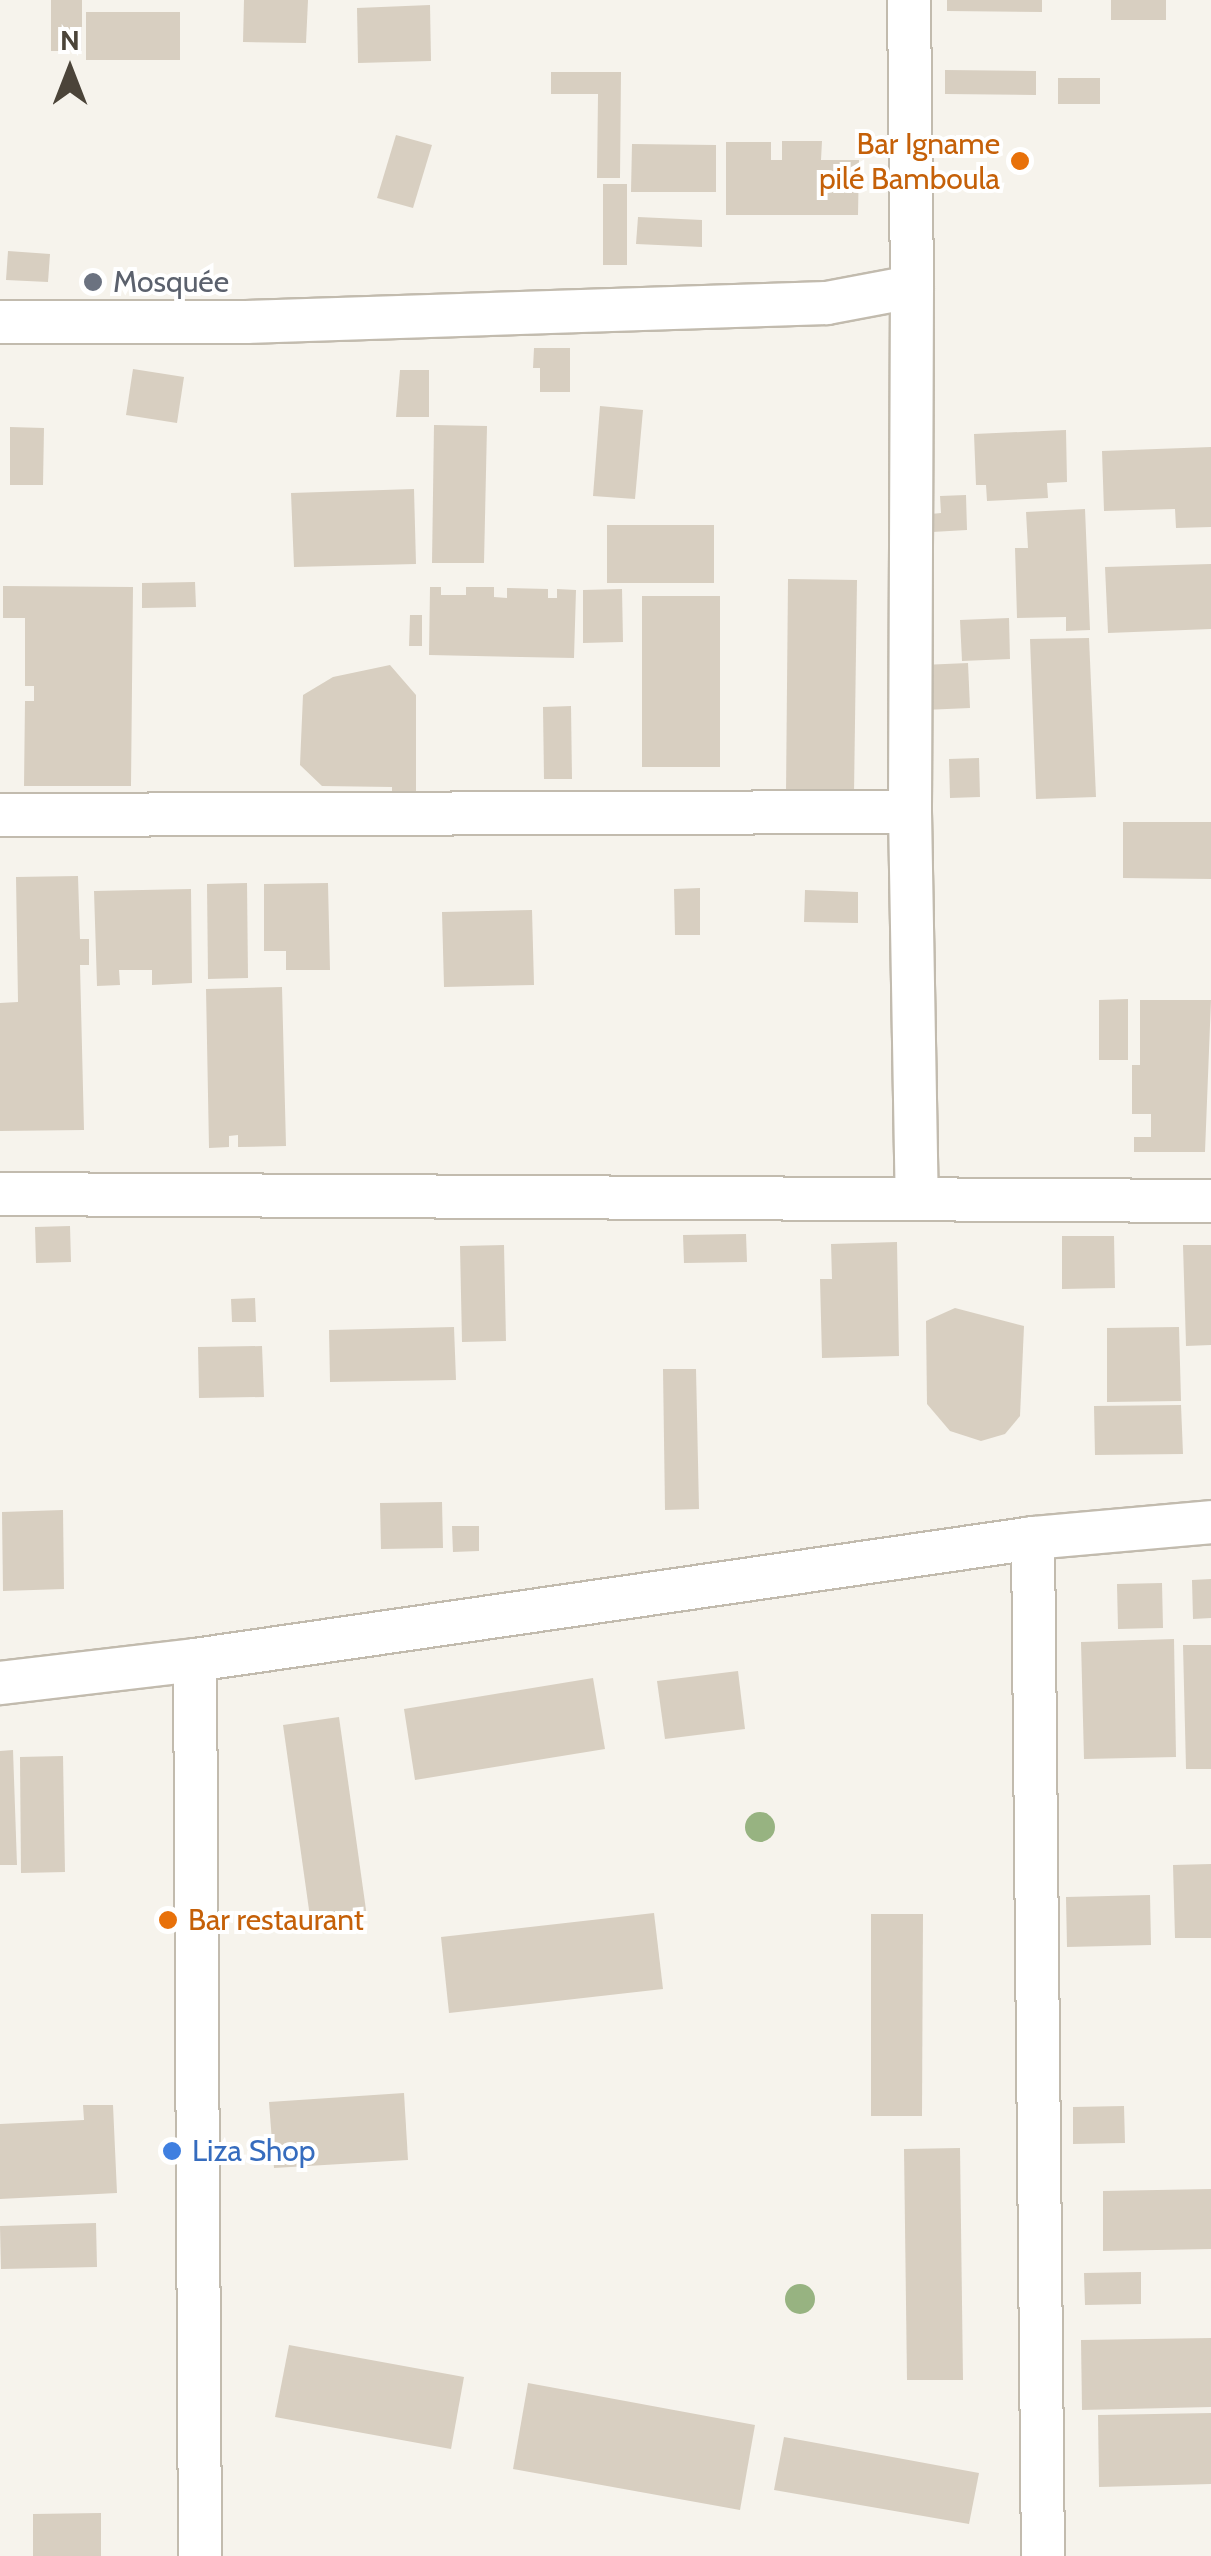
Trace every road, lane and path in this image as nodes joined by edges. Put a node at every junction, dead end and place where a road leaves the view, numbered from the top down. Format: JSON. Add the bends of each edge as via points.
{"nodes":[{"id":1,"x":909,"y":0,"type":"edge"},
{"id":2,"x":912,"y":287,"type":"junction"},
{"id":3,"x":0,"y":322,"type":"edge"},
{"id":4,"x":910,"y":812,"type":"junction"},
{"id":5,"x":0,"y":815,"type":"edge"},
{"id":6,"x":0,"y":1194,"type":"edge"},
{"id":7,"x":917,"y":1199,"type":"junction"},
{"id":8,"x":1211,"y":1201,"type":"edge"},
{"id":9,"x":1211,"y":1522,"type":"edge"},
{"id":10,"x":1033,"y":1538,"type":"junction"},
{"id":11,"x":195,"y":1660,"type":"junction"},
{"id":12,"x":0,"y":1682,"type":"edge"},
{"id":13,"x":200,"y":2556,"type":"edge"},
{"id":14,"x":1042,"y":2556,"type":"edge"}],
"edges":[{"from":1,"to":2,"type":"street"},
{"from":2,"to":3,"type":"street","via":[[828,303],[246,322]]},
{"from":2,"to":4,"type":"street"},
{"from":4,"to":5,"type":"street"},
{"from":4,"to":7,"type":"street"},
{"from":6,"to":7,"type":"street"},
{"from":7,"to":8,"type":"street"},
{"from":9,"to":10,"type":"street"},
{"from":10,"to":11,"type":"street"},
{"from":10,"to":14,"type":"street"},
{"from":11,"to":12,"type":"street"},
{"from":11,"to":13,"type":"street"}]}
